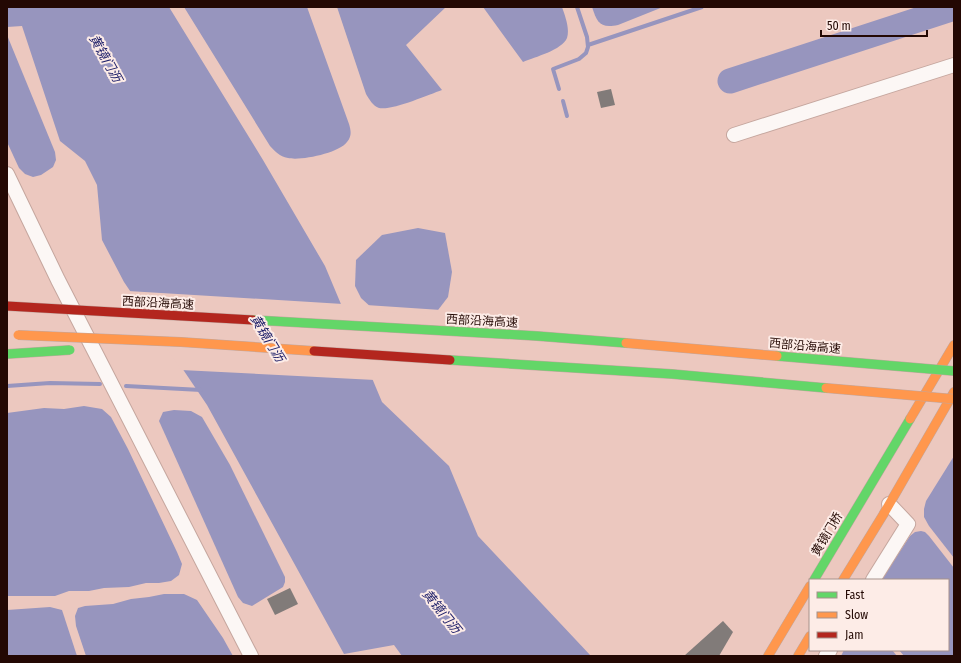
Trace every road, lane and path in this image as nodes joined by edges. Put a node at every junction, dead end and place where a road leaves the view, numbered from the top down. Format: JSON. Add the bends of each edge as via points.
{"nodes":[{"id":1,"x":954,"y":65,"type":"edge"},
{"id":2,"x":734,"y":135,"type":"dead end"},
{"id":3,"x":7,"y":174,"type":"edge"},
{"id":4,"x":7,"y":306,"type":"edge"},
{"id":5,"x":18,"y":335,"type":"dead end"},
{"id":6,"x":181,"y":342,"type":"junction"},
{"id":7,"x":954,"y":345,"type":"edge"},
{"id":8,"x":7,"y":354,"type":"edge"},
{"id":9,"x":954,"y":370,"type":"edge"},
{"id":10,"x":954,"y":392,"type":"edge"},
{"id":11,"x":954,"y":399,"type":"edge"},
{"id":12,"x":886,"y":510,"type":"junction"},
{"id":13,"x":815,"y":579,"type":"edge"},
{"id":14,"x":845,"y":579,"type":"edge"},
{"id":15,"x":874,"y":579,"type":"edge"},
{"id":16,"x":809,"y":588,"type":"edge"},
{"id":17,"x":809,"y":638,"type":"edge"},
{"id":18,"x":251,"y":656,"type":"edge"},
{"id":19,"x":768,"y":656,"type":"edge"},
{"id":20,"x":798,"y":656,"type":"edge"}],
"edges":[{"from":1,"to":2,"type":"street"},
{"from":3,"to":18,"type":"street","via":[[58,280]]},
{"from":4,"to":9,"type":"main road","name":"西部沿海高速","bridge":true,"via":[[537,336]]},
{"from":5,"to":6,"type":"main road","bridge":true},
{"from":6,"to":8,"type":"main road","bridge":true},
{"from":6,"to":11,"type":"main road","bridge":true,"via":[[672,374]]},
{"from":7,"to":13,"type":"main road","name":"黄镜门桥"},
{"from":10,"to":12,"type":"main road"},
{"from":12,"to":14,"type":"main road"},
{"from":12,"to":15,"type":"street","via":[[908,524]]},
{"from":16,"to":19,"type":"main road"},
{"from":17,"to":20,"type":"main road"}]}
